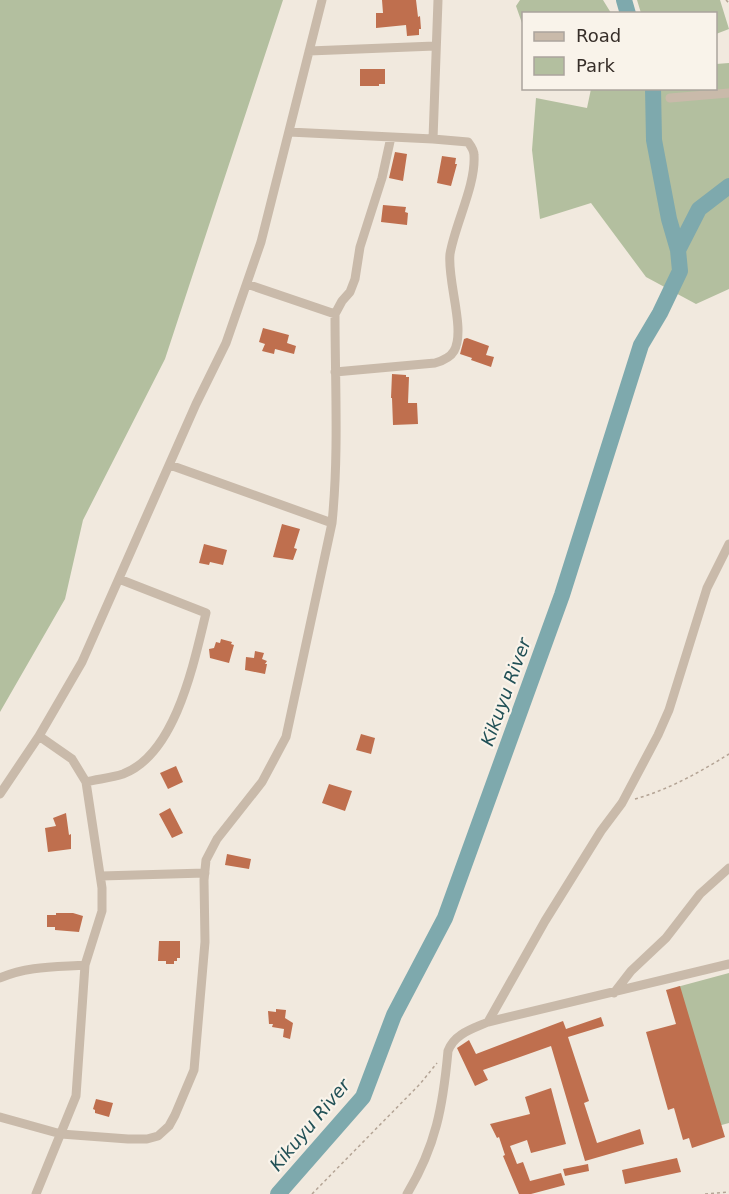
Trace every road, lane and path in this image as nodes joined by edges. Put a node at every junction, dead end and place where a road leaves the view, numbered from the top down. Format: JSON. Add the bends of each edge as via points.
{"nodes":[{"id":1,"x":322,"y":0,"type":"edge"},
{"id":2,"x":438,"y":0,"type":"edge"},
{"id":3,"x":726,"y":0,"type":"edge"},
{"id":4,"x":729,"y":3,"type":"edge"},
{"id":5,"x":435,"y":46,"type":"junction"},
{"id":6,"x":309,"y":51,"type":"junction"},
{"id":7,"x":729,"y":93,"type":"edge"},
{"id":8,"x":670,"y":98,"type":"dead end"},
{"id":9,"x":290,"y":132,"type":"junction"},
{"id":10,"x":391,"y":137,"type":"junction"},
{"id":11,"x":433,"y":139,"type":"junction"},
{"id":12,"x":247,"y":284,"type":"junction"},
{"id":13,"x":335,"y":314,"type":"junction"},
{"id":14,"x":335,"y":372,"type":"junction"},
{"id":15,"x":170,"y":465,"type":"junction"},
{"id":16,"x":332,"y":523,"type":"junction"},
{"id":17,"x":729,"y":544,"type":"edge"},
{"id":18,"x":119,"y":579,"type":"junction"},
{"id":19,"x":39,"y":736,"type":"junction"},
{"id":20,"x":729,"y":754,"type":"edge"},
{"id":21,"x":86,"y":782,"type":"junction"},
{"id":22,"x":0,"y":794,"type":"edge"},
{"id":23,"x":622,"y":803,"type":"junction"},
{"id":24,"x":729,"y":868,"type":"edge"},
{"id":25,"x":205,"y":873,"type":"junction"},
{"id":26,"x":101,"y":876,"type":"junction"},
{"id":27,"x":729,"y":964,"type":"edge"},
{"id":28,"x":85,"y":965,"type":"junction"},
{"id":29,"x":0,"y":978,"type":"edge"},
{"id":30,"x":614,"y":993,"type":"junction"},
{"id":31,"x":488,"y":1022,"type":"junction"},
{"id":32,"x":448,"y":1051,"type":"junction"},
{"id":33,"x":0,"y":1117,"type":"edge"},
{"id":34,"x":61,"y":1134,"type":"junction"},
{"id":35,"x":729,"y":1192,"type":"edge"},
{"id":36,"x":36,"y":1194,"type":"edge"},
{"id":37,"x":312,"y":1194,"type":"edge"},
{"id":38,"x":407,"y":1194,"type":"edge"},
{"id":39,"x":705,"y":1194,"type":"edge"}],
"edges":[{"from":1,"to":6,"type":"street"},
{"from":2,"to":5,"type":"street"},
{"from":3,"to":4,"type":"path"},
{"from":5,"to":6,"type":"street"},
{"from":5,"to":11,"type":"street"},
{"from":6,"to":9,"type":"street"},
{"from":7,"to":8,"type":"street"},
{"from":9,"to":10,"type":"street"},
{"from":9,"to":12,"type":"street"},
{"from":10,"to":11,"type":"street"},
{"from":10,"to":13,"type":"street","via":[[360,247],[355,279]]},
{"from":11,"to":14,"type":"street","via":[[468,142],[474,154],[469,188],[450,253],[458,332],[454,353],[435,363]]},
{"from":12,"to":13,"type":"street"},
{"from":12,"to":15,"type":"street","via":[[226,343]]},
{"from":13,"to":14,"type":"street"},
{"from":14,"to":16,"type":"street"},
{"from":15,"to":16,"type":"street"},
{"from":15,"to":18,"type":"street"},
{"from":16,"to":25,"type":"street","via":[[286,737],[262,782],[218,839],[206,860]]},
{"from":17,"to":23,"type":"street","via":[[707,588],[669,710]]},
{"from":18,"to":19,"type":"street","via":[[82,662]]},
{"from":18,"to":21,"type":"street","via":[[206,614],[178,710],[161,741],[140,764],[123,774]]},
{"from":19,"to":21,"type":"street","via":[[72,759]]},
{"from":19,"to":22,"type":"street"},
{"from":20,"to":23,"type":"path","via":[[671,785]]},
{"from":21,"to":26,"type":"street"},
{"from":23,"to":31,"type":"street","via":[[555,905]]},
{"from":24,"to":30,"type":"street","via":[[700,894],[666,938]]},
{"from":25,"to":26,"type":"street"},
{"from":25,"to":34,"type":"street","via":[[205,942],[194,1070],[169,1126],[158,1136],[147,1139]]},
{"from":26,"to":28,"type":"street","via":[[102,911]]},
{"from":27,"to":30,"type":"street"},
{"from":28,"to":29,"type":"street","via":[[36,968]]},
{"from":28,"to":34,"type":"street","via":[[76,1096]]},
{"from":30,"to":31,"type":"street"},
{"from":31,"to":32,"type":"street","via":[[462,1034]]},
{"from":32,"to":37,"type":"path"},
{"from":32,"to":38,"type":"street","via":[[441,1110],[431,1146]]},
{"from":33,"to":34,"type":"street"},
{"from":34,"to":36,"type":"street"},
{"from":35,"to":39,"type":"path"}]}
